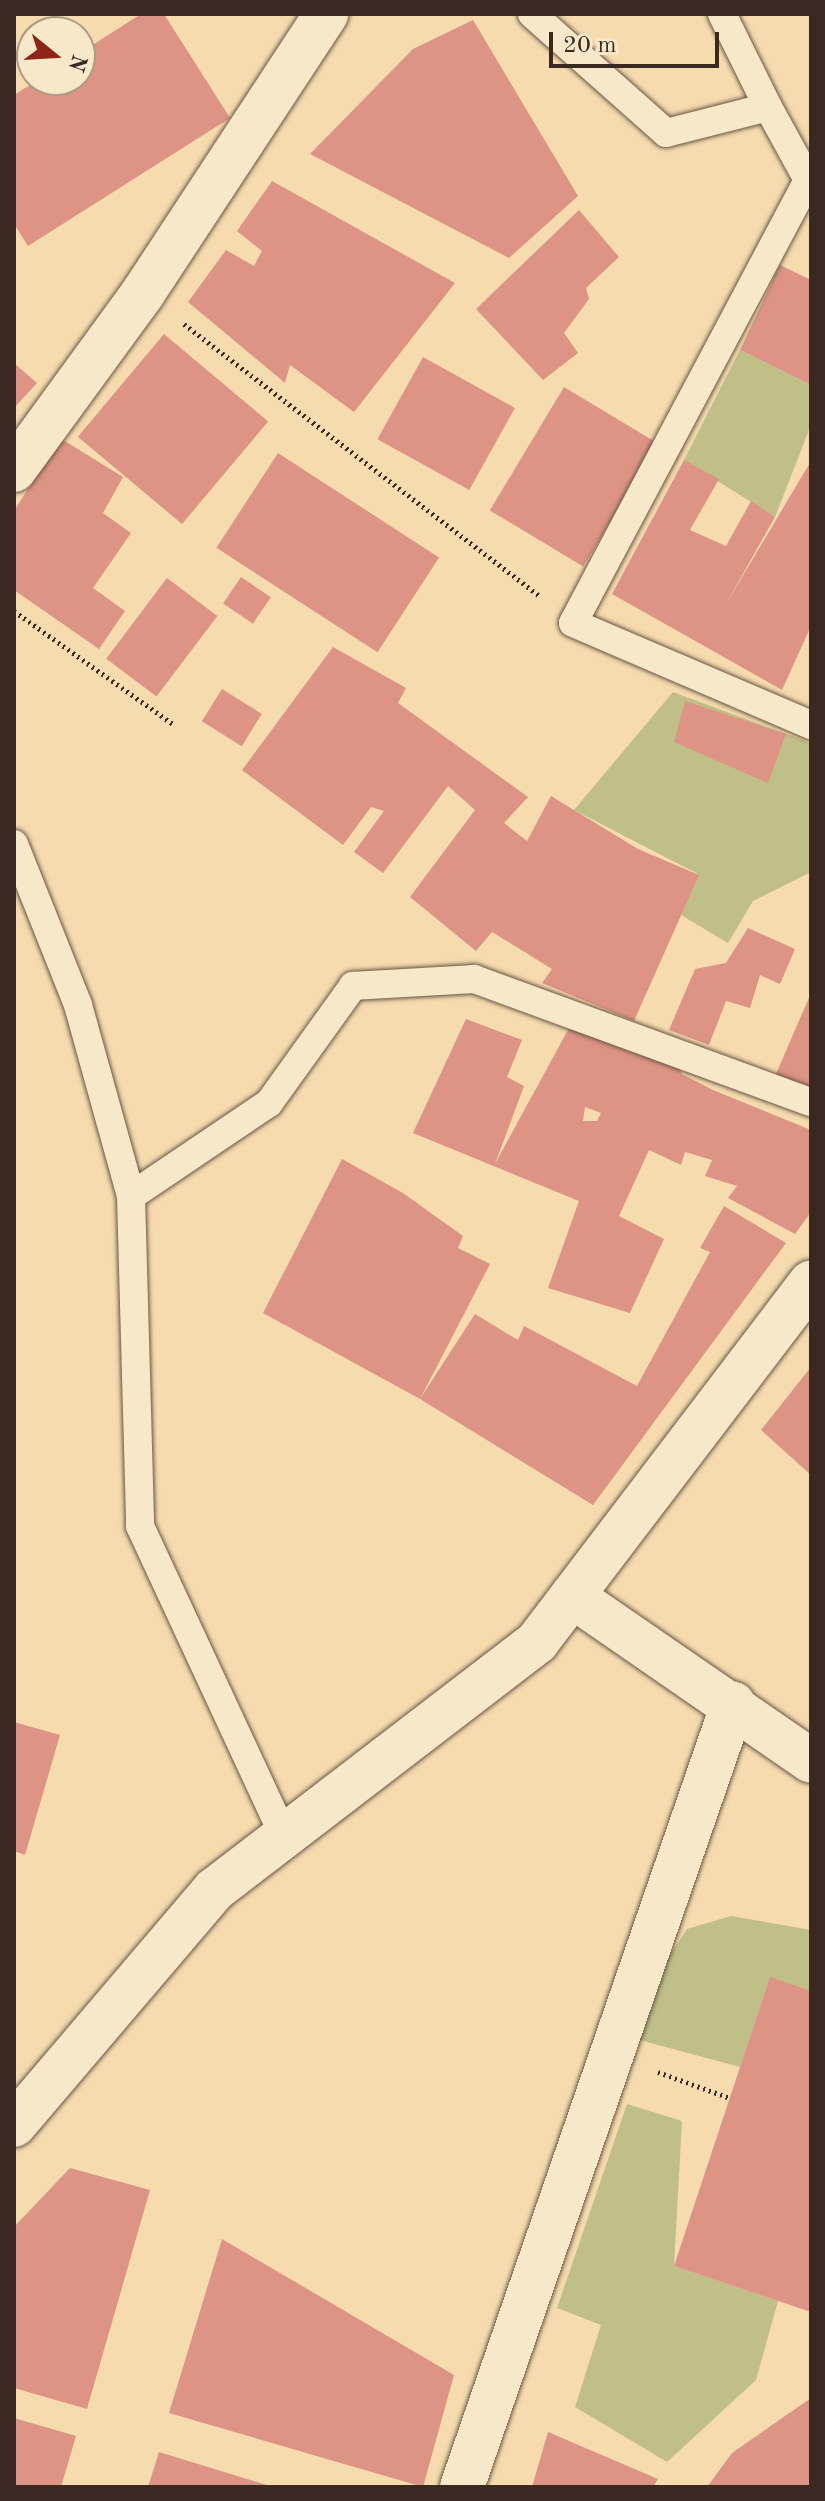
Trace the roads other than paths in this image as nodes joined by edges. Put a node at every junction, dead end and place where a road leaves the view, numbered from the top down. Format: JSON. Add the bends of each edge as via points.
{"nodes":[{"id":1,"x":326,"y":14,"type":"edge"},
{"id":2,"x":532,"y":14,"type":"edge"},
{"id":3,"x":722,"y":14,"type":"edge"},
{"id":4,"x":768,"y":107,"type":"junction"},
{"id":5,"x":810,"y":181,"type":"edge"},
{"id":6,"x":14,"y":470,"type":"edge"},
{"id":7,"x":811,"y":725,"type":"edge"},
{"id":8,"x":14,"y":844,"type":"edge"},
{"id":9,"x":811,"y":1102,"type":"edge"},
{"id":10,"x":131,"y":1196,"type":"junction"},
{"id":11,"x":811,"y":1282,"type":"edge"},
{"id":12,"x":572,"y":1596,"type":"junction"},
{"id":13,"x":733,"y":1704,"type":"junction"},
{"id":14,"x":811,"y":1761,"type":"edge"},
{"id":15,"x":284,"y":1836,"type":"junction"},
{"id":16,"x":14,"y":2125,"type":"edge"},
{"id":17,"x":462,"y":2487,"type":"edge"}],
"edges":[{"from":1,"to":6,"type":"street","via":[[143,293]]},
{"from":2,"to":4,"type":"lane","via":[[666,133]]},
{"from":3,"to":4,"type":"lane"},
{"from":4,"to":5,"type":"lane"},
{"from":5,"to":7,"type":"lane","via":[[573,623]]},
{"from":8,"to":10,"type":"lane","via":[[78,1005]]},
{"from":9,"to":10,"type":"lane","via":[[474,979],[353,986],[269,1103]]},
{"from":10,"to":15,"type":"lane","via":[[140,1526]]},
{"from":11,"to":12,"type":"street"},
{"from":12,"to":13,"type":"street"},
{"from":12,"to":15,"type":"street","via":[[537,1642]]},
{"from":13,"to":14,"type":"street"},
{"from":13,"to":17,"type":"street"},
{"from":15,"to":16,"type":"street","via":[[214,1890]]}]}
